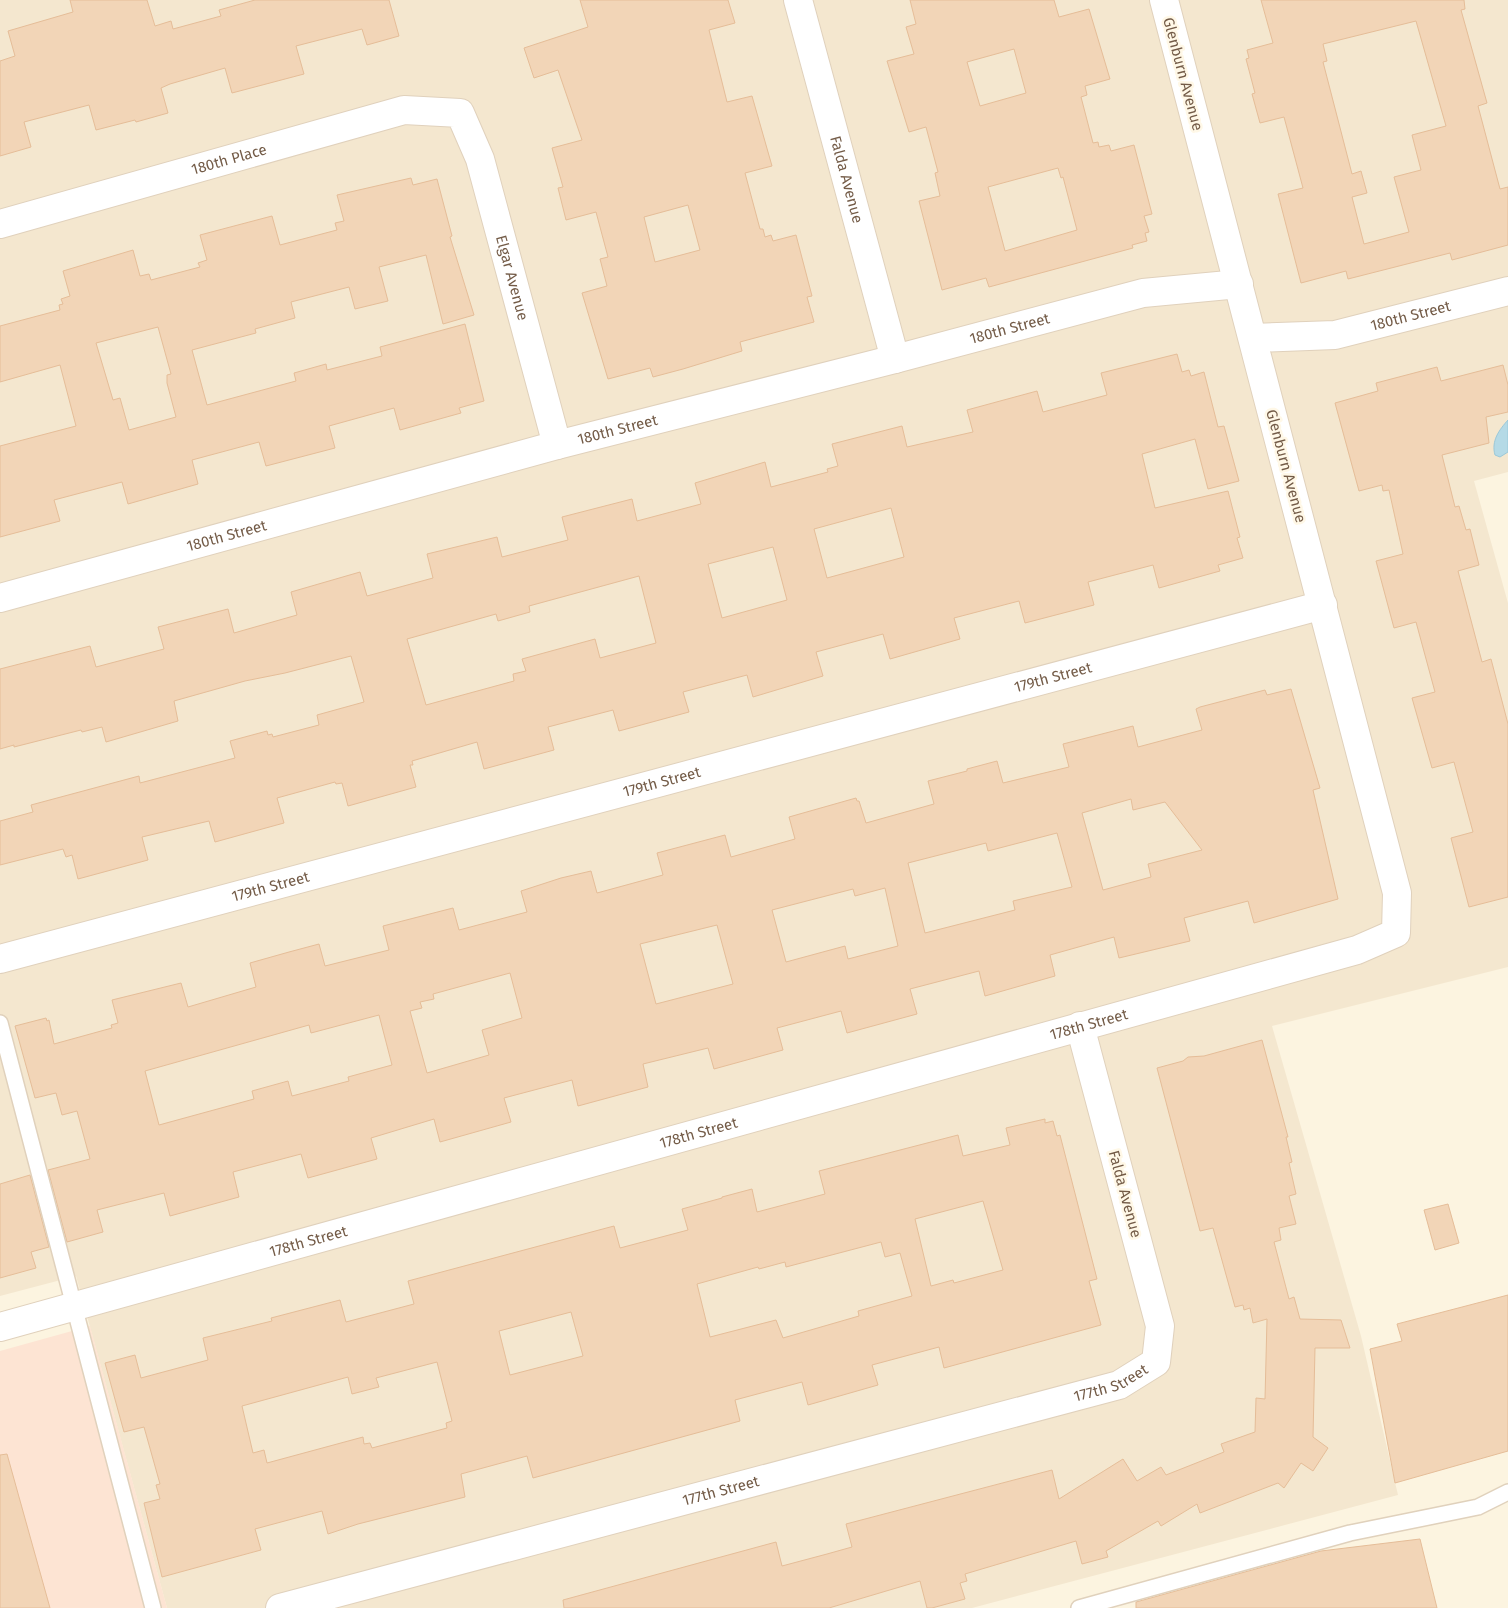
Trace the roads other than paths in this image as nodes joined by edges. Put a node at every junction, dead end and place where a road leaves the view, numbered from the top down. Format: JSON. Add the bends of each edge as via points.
{"nodes":[{"id":1,"x":798,"y":0,"type":"edge"},
{"id":2,"x":1164,"y":0,"type":"edge"},
{"id":3,"x":460,"y":113,"type":"joint"},
{"id":4,"x":0,"y":224,"type":"edge"},
{"id":5,"x":1238,"y":284,"type":"junction"},
{"id":6,"x":1508,"y":290,"type":"edge"},
{"id":7,"x":1253,"y":338,"type":"junction"},
{"id":8,"x":895,"y":360,"type":"junction"},
{"id":9,"x":557,"y":445,"type":"junction"},
{"id":10,"x":0,"y":598,"type":"edge"},
{"id":11,"x":1323,"y":605,"type":"junction"},
{"id":12,"x":1396,"y":933,"type":"joint"},
{"id":13,"x":0,"y":959,"type":"edge"},
{"id":14,"x":0,"y":1023,"type":"edge"},
{"id":15,"x":1080,"y":1026,"type":"junction"},
{"id":16,"x":75,"y":1306,"type":"junction"},
{"id":17,"x":0,"y":1327,"type":"edge"},
{"id":18,"x":1156,"y":1362,"type":"joint"},
{"id":19,"x":1508,"y":1492,"type":"edge"},
{"id":20,"x":153,"y":1608,"type":"edge"},
{"id":21,"x":280,"y":1608,"type":"edge"},
{"id":22,"x":1079,"y":1608,"type":"edge"}],
"edges":[{"from":1,"to":8,"type":"street","name":"Falda Avenue"},
{"from":2,"to":5,"type":"street","name":"Glenburn Avenue"},
{"from":3,"to":4,"type":"street","name":"180th Place","via":[[404,110]]},
{"from":3,"to":9,"type":"street","name":"Elgar Avenue","via":[[480,159]]},
{"from":5,"to":7,"type":"street","name":"Glenburn Avenue"},
{"from":5,"to":8,"type":"street","name":"180th Street","via":[[1143,293]]},
{"from":6,"to":7,"type":"street","name":"180th Street","via":[[1335,335]]},
{"from":7,"to":11,"type":"street","name":"Glenburn Avenue"},
{"from":8,"to":9,"type":"street","name":"180th Street"},
{"from":9,"to":10,"type":"street","name":"180th Street"},
{"from":11,"to":12,"type":"street","name":"Glenburn Avenue","via":[[1397,893]]},
{"from":11,"to":13,"type":"street","name":"179th Street"},
{"from":12,"to":15,"type":"street","name":"178th Street","via":[[1357,950]]},
{"from":14,"to":16,"type":"lane"},
{"from":15,"to":16,"type":"street","name":"178th Street"},
{"from":15,"to":18,"type":"street","name":"Falda Avenue","via":[[1160,1326]]},
{"from":16,"to":17,"type":"street","name":"178th Street"},
{"from":16,"to":20,"type":"lane"},
{"from":18,"to":21,"type":"street","name":"177th Street","via":[[1119,1384]]},
{"from":19,"to":22,"type":"lane","via":[[1478,1507],[1350,1533]]}]}
